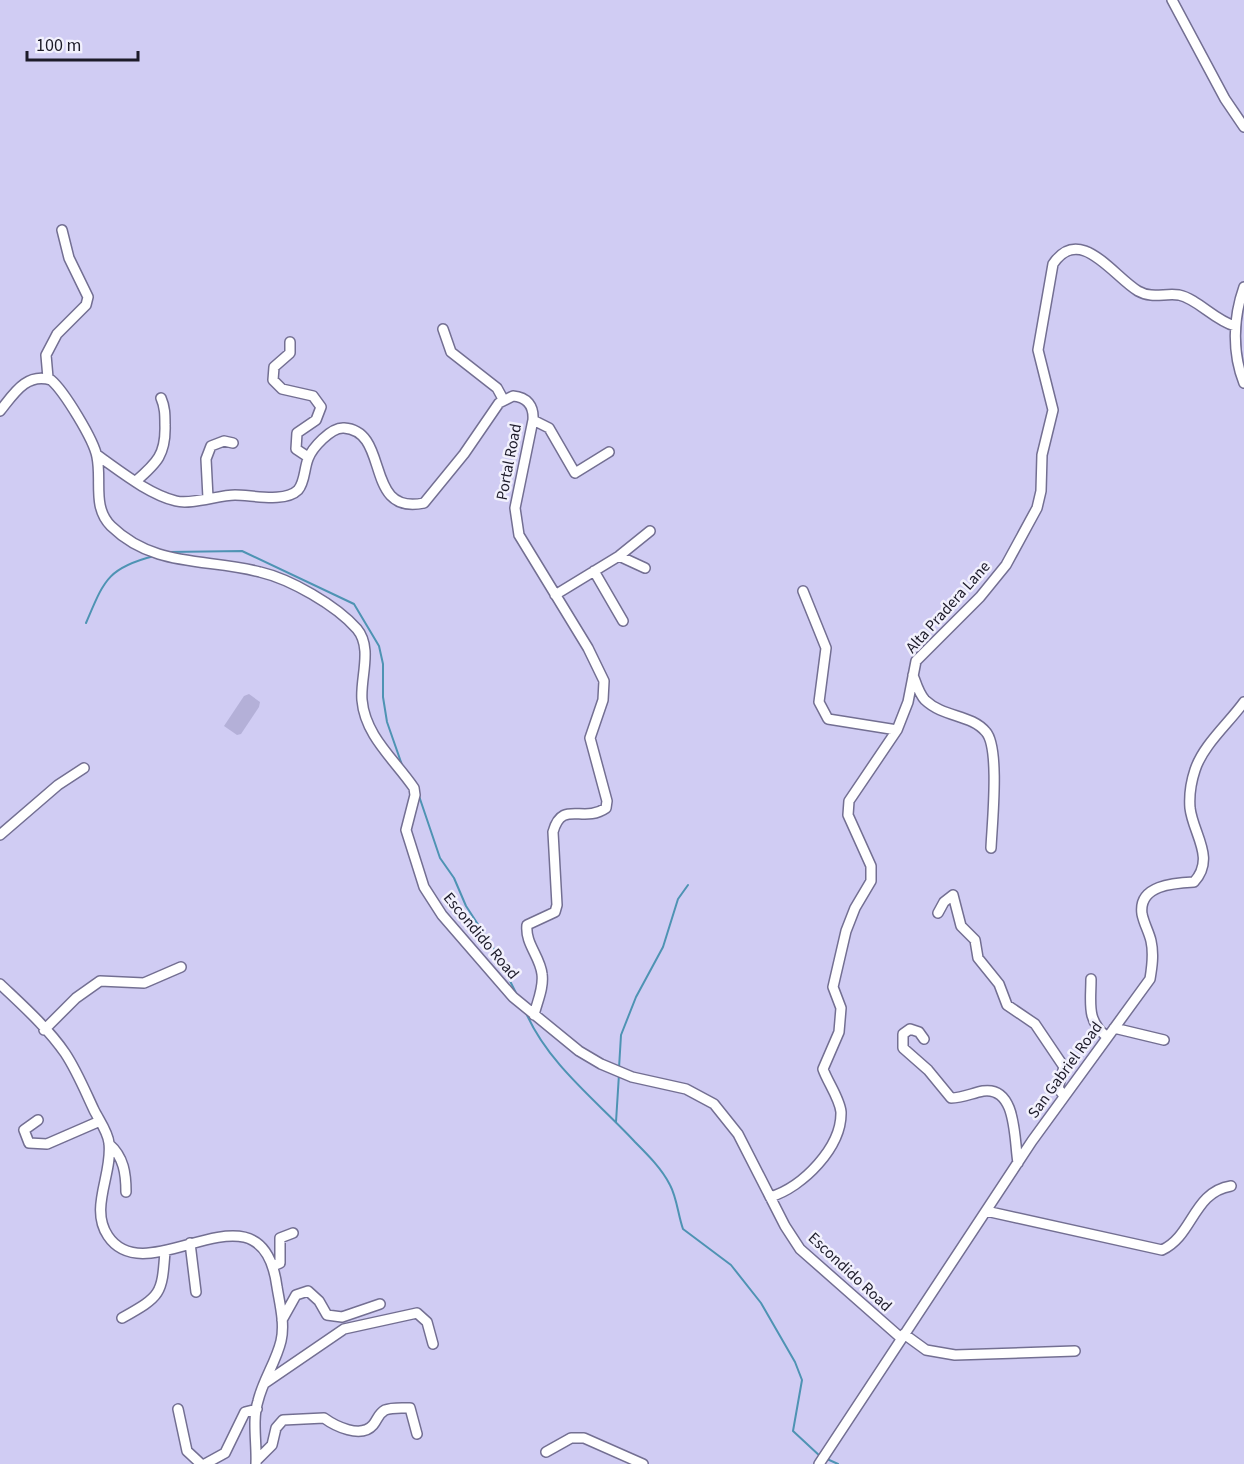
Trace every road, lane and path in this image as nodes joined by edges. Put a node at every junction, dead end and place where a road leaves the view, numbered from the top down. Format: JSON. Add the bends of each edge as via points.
{"nodes":[{"id":1,"x":1172,"y":0,"type":"edge"},
{"id":2,"x":1244,"y":127,"type":"edge"},
{"id":3,"x":62,"y":231,"type":"dead end"},
{"id":4,"x":1244,"y":287,"type":"edge"},
{"id":5,"x":1235,"y":326,"type":"junction"},
{"id":6,"x":443,"y":329,"type":"dead end"},
{"id":7,"x":290,"y":342,"type":"dead end"},
{"id":8,"x":48,"y":378,"type":"junction"},
{"id":9,"x":1244,"y":383,"type":"edge"},
{"id":10,"x":161,"y":398,"type":"dead end"},
{"id":11,"x":503,"y":399,"type":"junction"},
{"id":12,"x":0,"y":411,"type":"edge"},
{"id":13,"x":533,"y":420,"type":"junction"},
{"id":14,"x":233,"y":443,"type":"dead end"},
{"id":15,"x":609,"y":452,"type":"dead end"},
{"id":16,"x":97,"y":455,"type":"junction"},
{"id":17,"x":308,"y":457,"type":"junction"},
{"id":18,"x":136,"y":481,"type":"junction"},
{"id":19,"x":208,"y":498,"type":"junction"},
{"id":20,"x":650,"y":531,"type":"dead end"},
{"id":21,"x":619,"y":556,"type":"junction"},
{"id":22,"x":645,"y":568,"type":"dead end"},
{"id":23,"x":594,"y":571,"type":"junction"},
{"id":24,"x":803,"y":591,"type":"dead end"},
{"id":25,"x":555,"y":594,"type":"junction"},
{"id":26,"x":623,"y":621,"type":"dead end"},
{"id":27,"x":913,"y":675,"type":"junction"},
{"id":28,"x":1244,"y":702,"type":"edge"},
{"id":29,"x":897,"y":730,"type":"junction"},
{"id":30,"x":84,"y":768,"type":"dead end"},
{"id":31,"x":0,"y":835,"type":"edge"},
{"id":32,"x":991,"y":848,"type":"dead end"},
{"id":33,"x":938,"y":914,"type":"dead end"},
{"id":34,"x":181,"y":967,"type":"dead end"},
{"id":35,"x":1091,"y":979,"type":"dead end"},
{"id":36,"x":0,"y":984,"type":"edge"},
{"id":37,"x":534,"y":1015,"type":"junction"},
{"id":38,"x":1114,"y":1028,"type":"junction"},
{"id":39,"x":44,"y":1030,"type":"junction"},
{"id":40,"x":1107,"y":1037,"type":"junction"},
{"id":41,"x":924,"y":1039,"type":"dead end"},
{"id":42,"x":1164,"y":1040,"type":"dead end"},
{"id":43,"x":1064,"y":1096,"type":"junction"},
{"id":44,"x":38,"y":1120,"type":"dead end"},
{"id":45,"x":100,"y":1121,"type":"junction"},
{"id":46,"x":109,"y":1144,"type":"junction"},
{"id":47,"x":1018,"y":1162,"type":"junction"},
{"id":48,"x":1231,"y":1186,"type":"dead end"},
{"id":49,"x":126,"y":1192,"type":"dead end"},
{"id":50,"x":770,"y":1197,"type":"junction"},
{"id":51,"x":986,"y":1210,"type":"junction"},
{"id":52,"x":293,"y":1233,"type":"dead end"},
{"id":53,"x":190,"y":1243,"type":"junction"},
{"id":54,"x":165,"y":1251,"type":"junction"},
{"id":55,"x":273,"y":1266,"type":"junction"},
{"id":56,"x":196,"y":1292,"type":"dead end"},
{"id":57,"x":380,"y":1304,"type":"dead end"},
{"id":58,"x":122,"y":1318,"type":"dead end"},
{"id":59,"x":282,"y":1320,"type":"junction"},
{"id":60,"x":902,"y":1336,"type":"junction"},
{"id":61,"x":433,"y":1344,"type":"dead end"},
{"id":62,"x":1075,"y":1351,"type":"dead end"},
{"id":63,"x":265,"y":1383,"type":"junction"},
{"id":64,"x":178,"y":1409,"type":"dead end"},
{"id":65,"x":257,"y":1409,"type":"junction"},
{"id":66,"x":417,"y":1434,"type":"dead end"},
{"id":67,"x":546,"y":1452,"type":"dead end"},
{"id":68,"x":256,"y":1463,"type":"edge"},
{"id":69,"x":203,"y":1464,"type":"edge"},
{"id":70,"x":643,"y":1464,"type":"edge"},
{"id":71,"x":819,"y":1464,"type":"edge"}],
"edges":[{"from":1,"to":2,"type":"street"},
{"from":3,"to":8,"type":"street","via":[[69,258],[88,297],[86,305],[57,334],[46,355]]},
{"from":4,"to":5,"type":"street"},
{"from":5,"to":9,"type":"street"},
{"from":5,"to":27,"type":"street","name":"Alta Pradera Lane","via":[[1220,322],[1179,296],[1150,297],[1138,291],[1083,249],[1060,254],[1053,264],[1038,350],[1053,410],[1042,455],[1037,508],[1005,565],[980,597],[916,661]]},
{"from":6,"to":11,"type":"street","via":[[451,352],[497,388]]},
{"from":7,"to":17,"type":"street","via":[[290,352],[274,367],[273,380],[282,389],[313,396],[321,407],[316,420],[297,433],[296,448]]},
{"from":8,"to":12,"type":"street","via":[[20,386]]},
{"from":8,"to":16,"type":"street","name":"Escondido Road","via":[[66,398]]},
{"from":10,"to":18,"type":"street","via":[[165,406],[166,444],[155,464]]},
{"from":11,"to":13,"type":"street","name":"Portal Road","via":[[524,399],[532,408]]},
{"from":11,"to":17,"type":"street","name":"Portal Road","via":[[424,503],[409,507],[394,500],[365,440],[354,431],[343,428],[330,432]]},
{"from":13,"to":15,"type":"street","via":[[549,428],[575,473]]},
{"from":13,"to":25,"type":"street","name":"Portal Road","via":[[514,508],[515,523]]},
{"from":14,"to":19,"type":"street","via":[[224,441],[211,446],[206,459]]},
{"from":16,"to":18,"type":"street","name":"Portal Road"},
{"from":16,"to":37,"type":"street","name":"Escondido Road","via":[[100,511],[113,528],[138,546],[168,557],[259,571],[285,580],[327,605],[358,630],[364,646],[365,717],[415,792],[405,830],[424,887],[442,915],[513,997]]},
{"from":17,"to":19,"type":"street","name":"Portal Road","via":[[298,489],[288,496]]},
{"from":18,"to":19,"type":"street","name":"Portal Road","via":[[177,502]]},
{"from":20,"to":21,"type":"street"},
{"from":21,"to":22,"type":"street"},
{"from":21,"to":23,"type":"street"},
{"from":23,"to":25,"type":"street"},
{"from":23,"to":26,"type":"street"},
{"from":24,"to":29,"type":"street","via":[[826,648],[819,702],[828,719]]},
{"from":25,"to":37,"type":"street","name":"Portal Road","via":[[604,681],[603,700],[590,738],[607,801],[606,808],[598,814],[561,815],[556,821],[553,832],[557,905],[555,912],[527,925],[526,933],[542,974]]},
{"from":27,"to":29,"type":"street","name":"Alta Pradera Lane"},
{"from":27,"to":32,"type":"street","via":[[924,699],[945,714],[972,720],[987,733],[994,756]]},
{"from":28,"to":38,"type":"street","name":"San Gabriel Road","via":[[1195,769],[1190,810],[1205,859],[1203,873],[1194,882],[1153,889],[1143,899],[1142,913],[1152,943],[1149,979]]},
{"from":29,"to":50,"type":"street","name":"Alta Pradera Lane","via":[[849,801],[848,814],[871,866],[871,881],[846,931],[833,987],[841,1008],[839,1032],[823,1069],[841,1110],[837,1135],[811,1170]]},
{"from":30,"to":31,"type":"street"},
{"from":33,"to":43,"type":"street","via":[[953,895],[961,926],[975,940],[978,958],[999,984],[1007,1005],[1035,1024],[1064,1067],[1059,1088]]},
{"from":34,"to":39,"type":"street","via":[[144,983],[100,981],[76,998]]},
{"from":35,"to":40,"type":"street","via":[[1090,1011],[1095,1027]]},
{"from":36,"to":39,"type":"street"},
{"from":37,"to":50,"type":"street","name":"Escondido Road","via":[[601,1064],[632,1077],[686,1089],[714,1104],[738,1134]]},
{"from":38,"to":40,"type":"street","name":"San Gabriel Road"},
{"from":38,"to":42,"type":"street"},
{"from":39,"to":45,"type":"street","via":[[64,1052]]},
{"from":40,"to":43,"type":"street","name":"San Gabriel Road"},
{"from":41,"to":47,"type":"street","via":[[910,1029],[903,1034],[903,1048],[951,1098],[1000,1092],[1009,1102]]},
{"from":43,"to":47,"type":"street","name":"San Gabriel Road"},
{"from":44,"to":45,"type":"street","via":[[24,1130],[29,1143],[47,1144]]},
{"from":45,"to":46,"type":"street"},
{"from":46,"to":49,"type":"street","via":[[118,1152],[126,1174]]},
{"from":46,"to":54,"type":"street","via":[[100,1212],[108,1236],[129,1253],[155,1255]]},
{"from":47,"to":51,"type":"street","name":"San Gabriel Road"},
{"from":48,"to":51,"type":"street","via":[[1218,1188],[1202,1201],[1172,1246],[1162,1250]]},
{"from":50,"to":60,"type":"street","name":"Escondido Road","via":[[808,1258]]},
{"from":51,"to":60,"type":"street","name":"San Gabriel Road"},
{"from":52,"to":55,"type":"street","via":[[280,1238],[280,1263]]},
{"from":53,"to":54,"type":"street"},
{"from":53,"to":55,"type":"street","via":[[221,1236],[238,1237],[259,1247]]},
{"from":53,"to":56,"type":"street"},
{"from":54,"to":58,"type":"street","via":[[163,1285],[149,1302]]},
{"from":55,"to":59,"type":"street"},
{"from":57,"to":59,"type":"street","via":[[342,1317],[327,1315],[319,1300],[308,1291],[296,1295]]},
{"from":59,"to":63,"type":"street","via":[[281,1341]]},
{"from":60,"to":62,"type":"street","name":"Escondido Road","via":[[926,1350],[955,1355]]},
{"from":60,"to":71,"type":"street","name":"San Gabriel Road"},
{"from":61,"to":63,"type":"street","via":[[427,1322],[417,1313],[377,1320],[344,1329]]},
{"from":63,"to":65,"type":"street"},
{"from":64,"to":69,"type":"street","via":[[187,1451]]},
{"from":65,"to":68,"type":"street"},
{"from":65,"to":69,"type":"street","via":[[245,1412],[225,1453]]},
{"from":66,"to":68,"type":"street","via":[[410,1408],[388,1409],[363,1431],[337,1427],[324,1418],[283,1420],[276,1428],[272,1445]]},
{"from":67,"to":70,"type":"street","via":[[571,1438],[584,1438]]}]}
